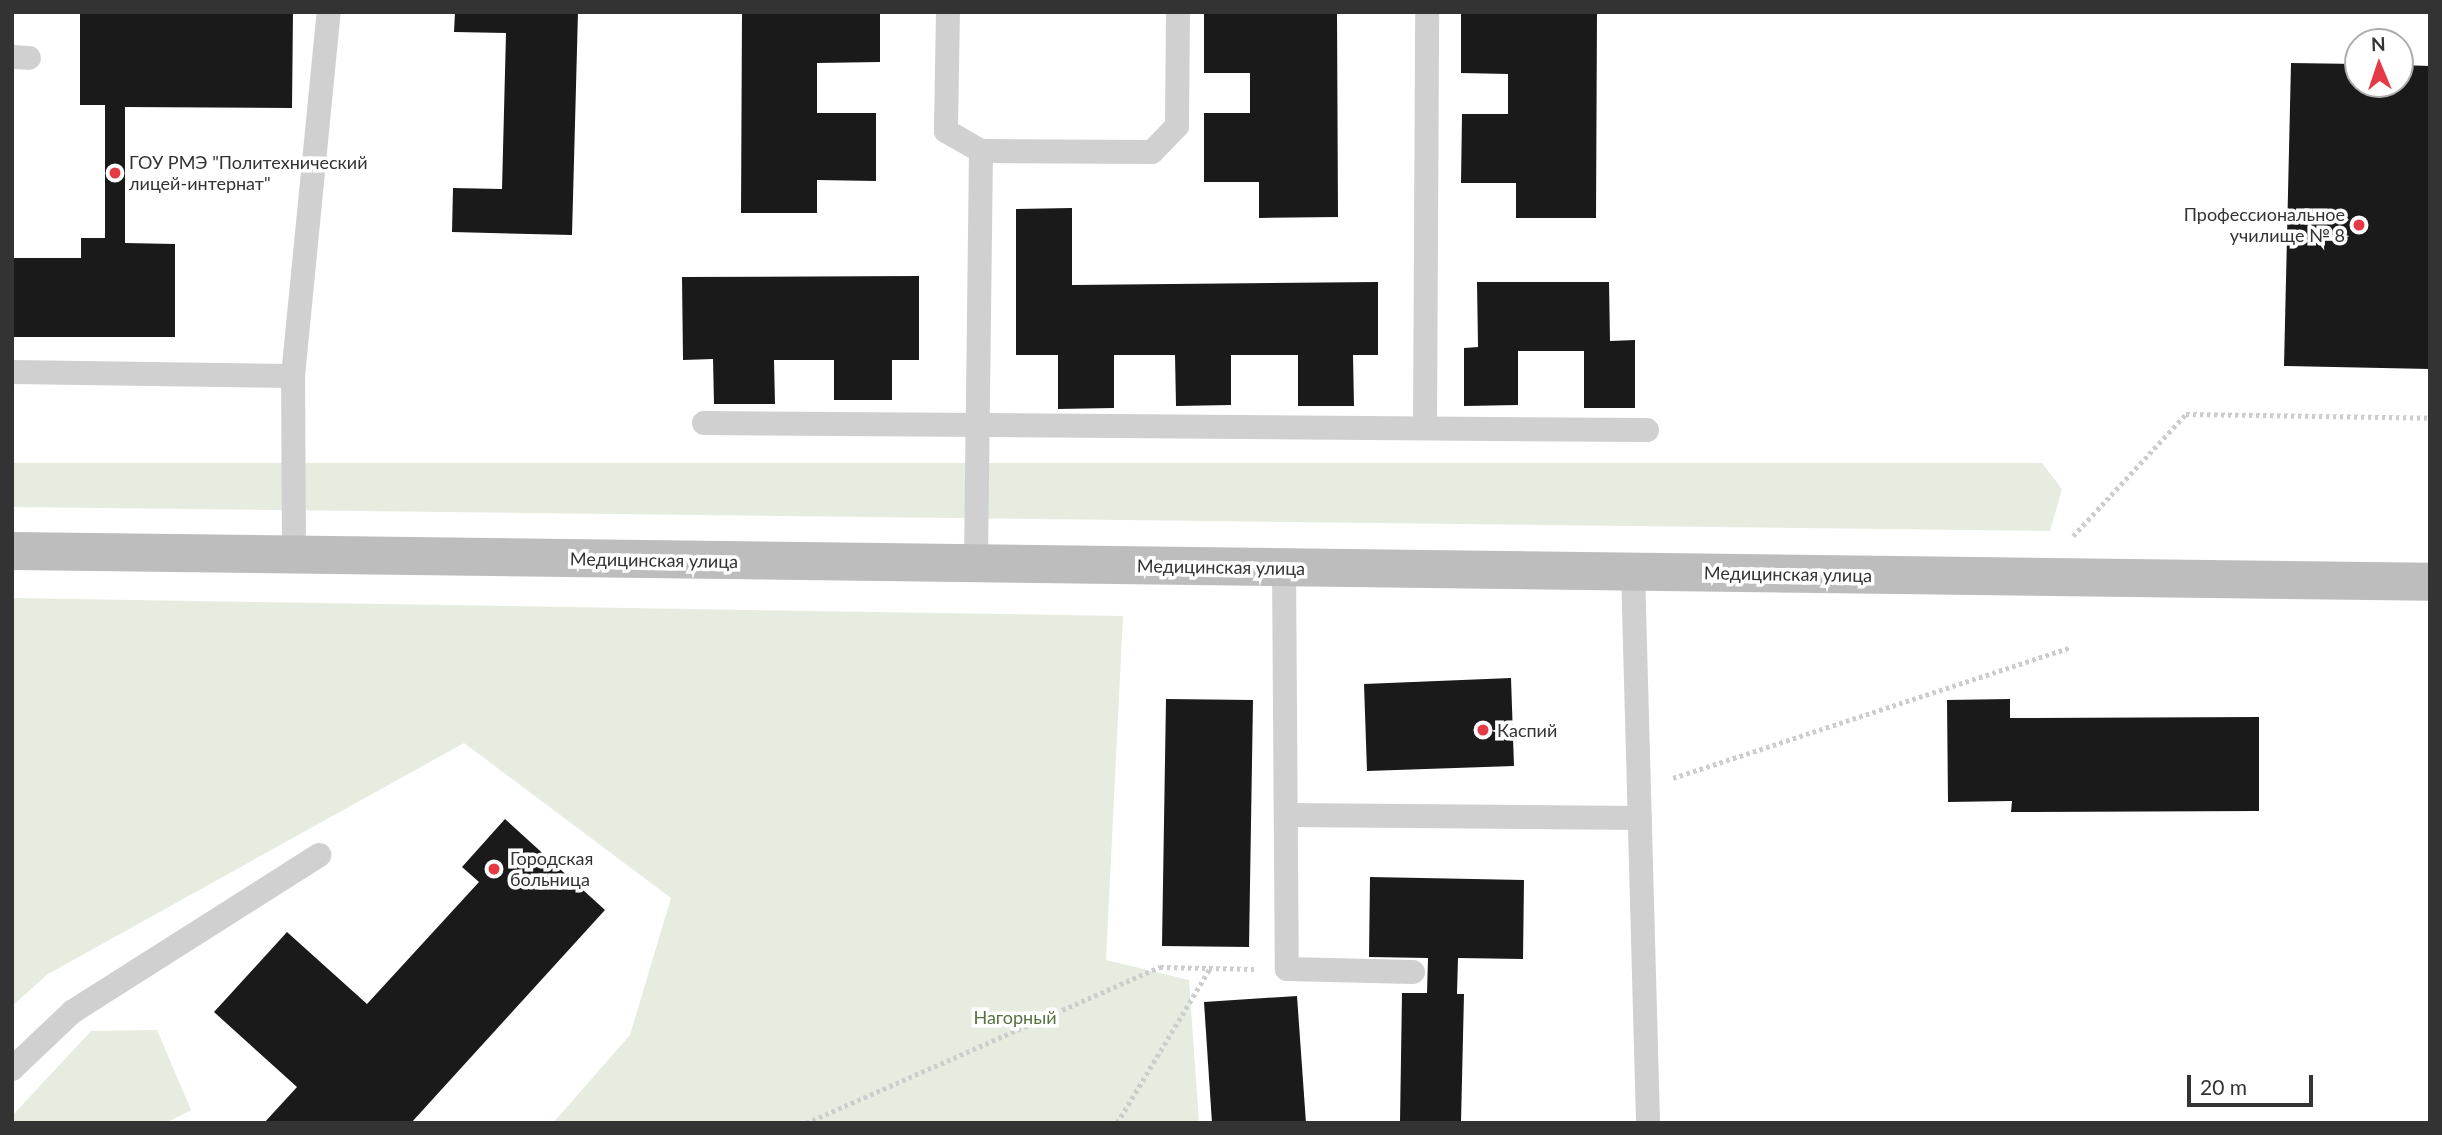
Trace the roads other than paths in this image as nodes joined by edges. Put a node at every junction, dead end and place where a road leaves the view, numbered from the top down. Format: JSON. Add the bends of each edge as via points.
{"nodes":[{"id":1,"x":329,"y":12,"type":"edge"},
{"id":2,"x":948,"y":12,"type":"edge"},
{"id":3,"x":1178,"y":12,"type":"edge"},
{"id":4,"x":1427,"y":12,"type":"edge"},
{"id":5,"x":981,"y":151,"type":"junction"},
{"id":6,"x":12,"y":372,"type":"edge"},
{"id":7,"x":293,"y":376,"type":"junction"},
{"id":8,"x":704,"y":423,"type":"dead end"},
{"id":9,"x":978,"y":423,"type":"junction"},
{"id":10,"x":1425,"y":428,"type":"junction"},
{"id":11,"x":1647,"y":430,"type":"dead end"},
{"id":12,"x":12,"y":551,"type":"edge"},
{"id":13,"x":295,"y":555,"type":"junction"},
{"id":14,"x":976,"y":564,"type":"junction"},
{"id":15,"x":1284,"y":567,"type":"junction"},
{"id":16,"x":1633,"y":572,"type":"junction"},
{"id":17,"x":2430,"y":582,"type":"edge"},
{"id":18,"x":1286,"y":814,"type":"junction"},
{"id":19,"x":1640,"y":818,"type":"junction"},
{"id":20,"x":319,"y":855,"type":"dead end"},
{"id":21,"x":1413,"y":972,"type":"dead end"},
{"id":22,"x":12,"y":1069,"type":"edge"},
{"id":23,"x":1648,"y":1123,"type":"edge"}],
"edges":[{"from":1,"to":7,"type":"lane"},
{"from":2,"to":5,"type":"lane","via":[[946,131]]},
{"from":3,"to":5,"type":"lane","via":[[1177,125],[1152,152]]},
{"from":4,"to":10,"type":"lane"},
{"from":5,"to":9,"type":"lane"},
{"from":6,"to":7,"type":"lane"},
{"from":7,"to":13,"type":"lane"},
{"from":8,"to":9,"type":"lane"},
{"from":9,"to":10,"type":"lane"},
{"from":9,"to":14,"type":"lane"},
{"from":10,"to":11,"type":"lane"},
{"from":12,"to":13,"type":"main road","name":"Медицинская улица"},
{"from":13,"to":14,"type":"main road","name":"Медицинская улица"},
{"from":14,"to":15,"type":"main road","name":"Медицинская улица"},
{"from":15,"to":16,"type":"main road","name":"Медицинская улица"},
{"from":15,"to":18,"type":"lane"},
{"from":16,"to":17,"type":"main road","name":"Медицинская улица"},
{"from":16,"to":19,"type":"lane"},
{"from":18,"to":19,"type":"lane"},
{"from":18,"to":21,"type":"lane","via":[[1287,969]]},
{"from":19,"to":23,"type":"lane"},
{"from":20,"to":22,"type":"lane","via":[[72,1012]]}]}
